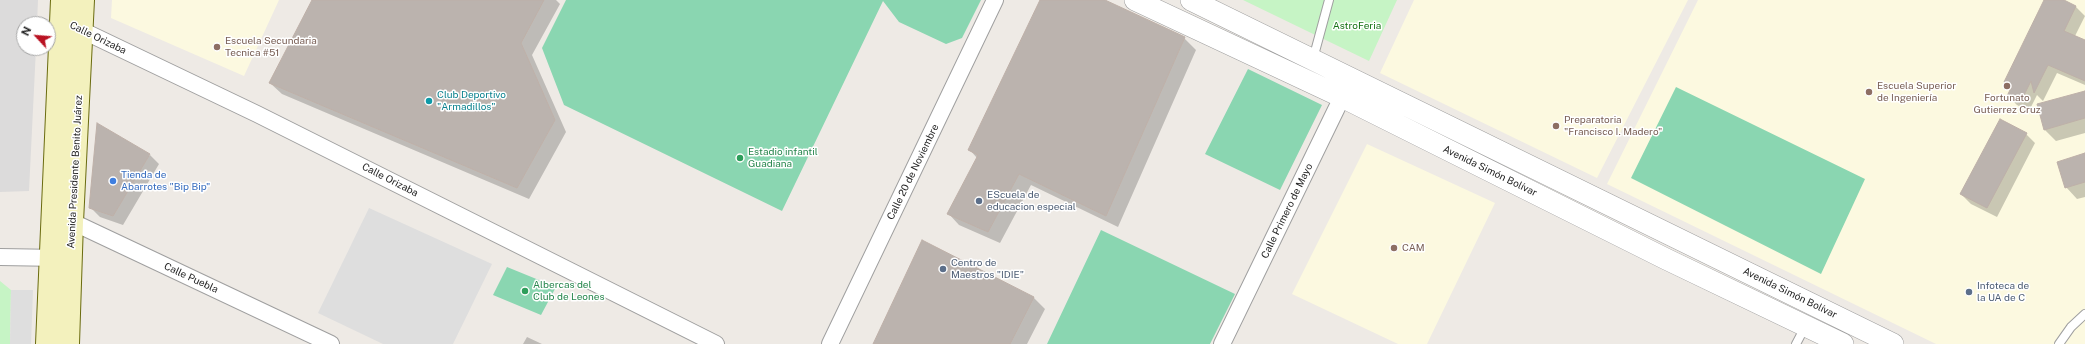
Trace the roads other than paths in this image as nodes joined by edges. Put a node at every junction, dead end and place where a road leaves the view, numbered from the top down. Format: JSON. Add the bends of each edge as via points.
{"nodes":[{"id":1,"x":83,"y":0,"type":"edge"},
{"id":2,"x":995,"y":0,"type":"edge"},
{"id":3,"x":1135,"y":0,"type":"edge"},
{"id":4,"x":1191,"y":0,"type":"edge"},
{"id":5,"x":1329,"y":0,"type":"edge"},
{"id":6,"x":61,"y":10,"type":"edge"},
{"id":7,"x":82,"y":30,"type":"junction"},
{"id":8,"x":1310,"y":70,"type":"junction"},
{"id":9,"x":1351,"y":78,"type":"junction"},
{"id":10,"x":1342,"y":97,"type":"junction"},
{"id":11,"x":51,"y":212,"type":"junction"},
{"id":12,"x":72,"y":222,"type":"junction"},
{"id":13,"x":1676,"y":237,"type":"junction"},
{"id":14,"x":0,"y":257,"type":"edge"},
{"id":15,"x":60,"y":258,"type":"junction"},
{"id":16,"x":1666,"y":258,"type":"junction"},
{"id":17,"x":2085,"y":314,"type":"edge"},
{"id":18,"x":1801,"y":335,"type":"edge"},
{"id":19,"x":47,"y":344,"type":"edge"},
{"id":20,"x":68,"y":344,"type":"edge"},
{"id":21,"x":331,"y":344,"type":"edge"},
{"id":22,"x":716,"y":344,"type":"edge"},
{"id":23,"x":830,"y":344,"type":"edge"},
{"id":24,"x":1222,"y":344,"type":"edge"},
{"id":25,"x":1843,"y":344,"type":"edge"},
{"id":26,"x":1893,"y":344,"type":"edge"},
{"id":27,"x":2059,"y":344,"type":"edge"}],
"edges":[{"from":1,"to":7,"type":"main road","name":"Avenida Presidente Benito Juárez"},
{"from":2,"to":23,"type":"street","name":"Calle 20 de Noviembre"},
{"from":3,"to":8,"type":"street","name":"Avenida Simón Bolívar"},
{"from":4,"to":8,"type":"street","name":"Avenida Simón Bolívar"},
{"from":5,"to":8,"type":"lane"},
{"from":6,"to":7,"type":"street","name":"Calle Orizaba"},
{"from":6,"to":11,"type":"main road","name":"Avenida Presidente Benito Juárez"},
{"from":7,"to":12,"type":"main road","name":"Avenida Presidente Benito Juárez"},
{"from":7,"to":22,"type":"street","name":"Calle Orizaba","via":[[258,114]]},
{"from":8,"to":9,"type":"street","name":"Avenida Simón Bolívar"},
{"from":8,"to":10,"type":"street","name":"Avenida Simón Bolívar"},
{"from":9,"to":10,"type":"street","name":"Calle Primero de Mayo"},
{"from":9,"to":13,"type":"street","name":"Avenida Simón Bolívar"},
{"from":10,"to":16,"type":"street","name":"Avenida Simón Bolívar"},
{"from":10,"to":24,"type":"street","name":"Calle Primero de Mayo"},
{"from":11,"to":12,"type":"street","name":"Calle Puebla"},
{"from":11,"to":15,"type":"main road","name":"Avenida Presidente Benito Juárez"},
{"from":12,"to":15,"type":"main road","name":"Avenida Presidente Benito Juárez"},
{"from":12,"to":21,"type":"street","name":"Calle Puebla"},
{"from":13,"to":16,"type":"street"},
{"from":13,"to":26,"type":"street","name":"Avenida Simón Bolívar"},
{"from":14,"to":15,"type":"street"},
{"from":15,"to":19,"type":"main road","name":"Avenida Presidente Benito Juárez"},
{"from":15,"to":20,"type":"main road","name":"Avenida Presidente Benito Juárez"},
{"from":16,"to":18,"type":"street","name":"Avenida Simón Bolívar"},
{"from":17,"to":27,"type":"lane","via":[[2071,327]]},
{"from":18,"to":25,"type":"street","name":"Avenida Simón Bolívar"}]}
